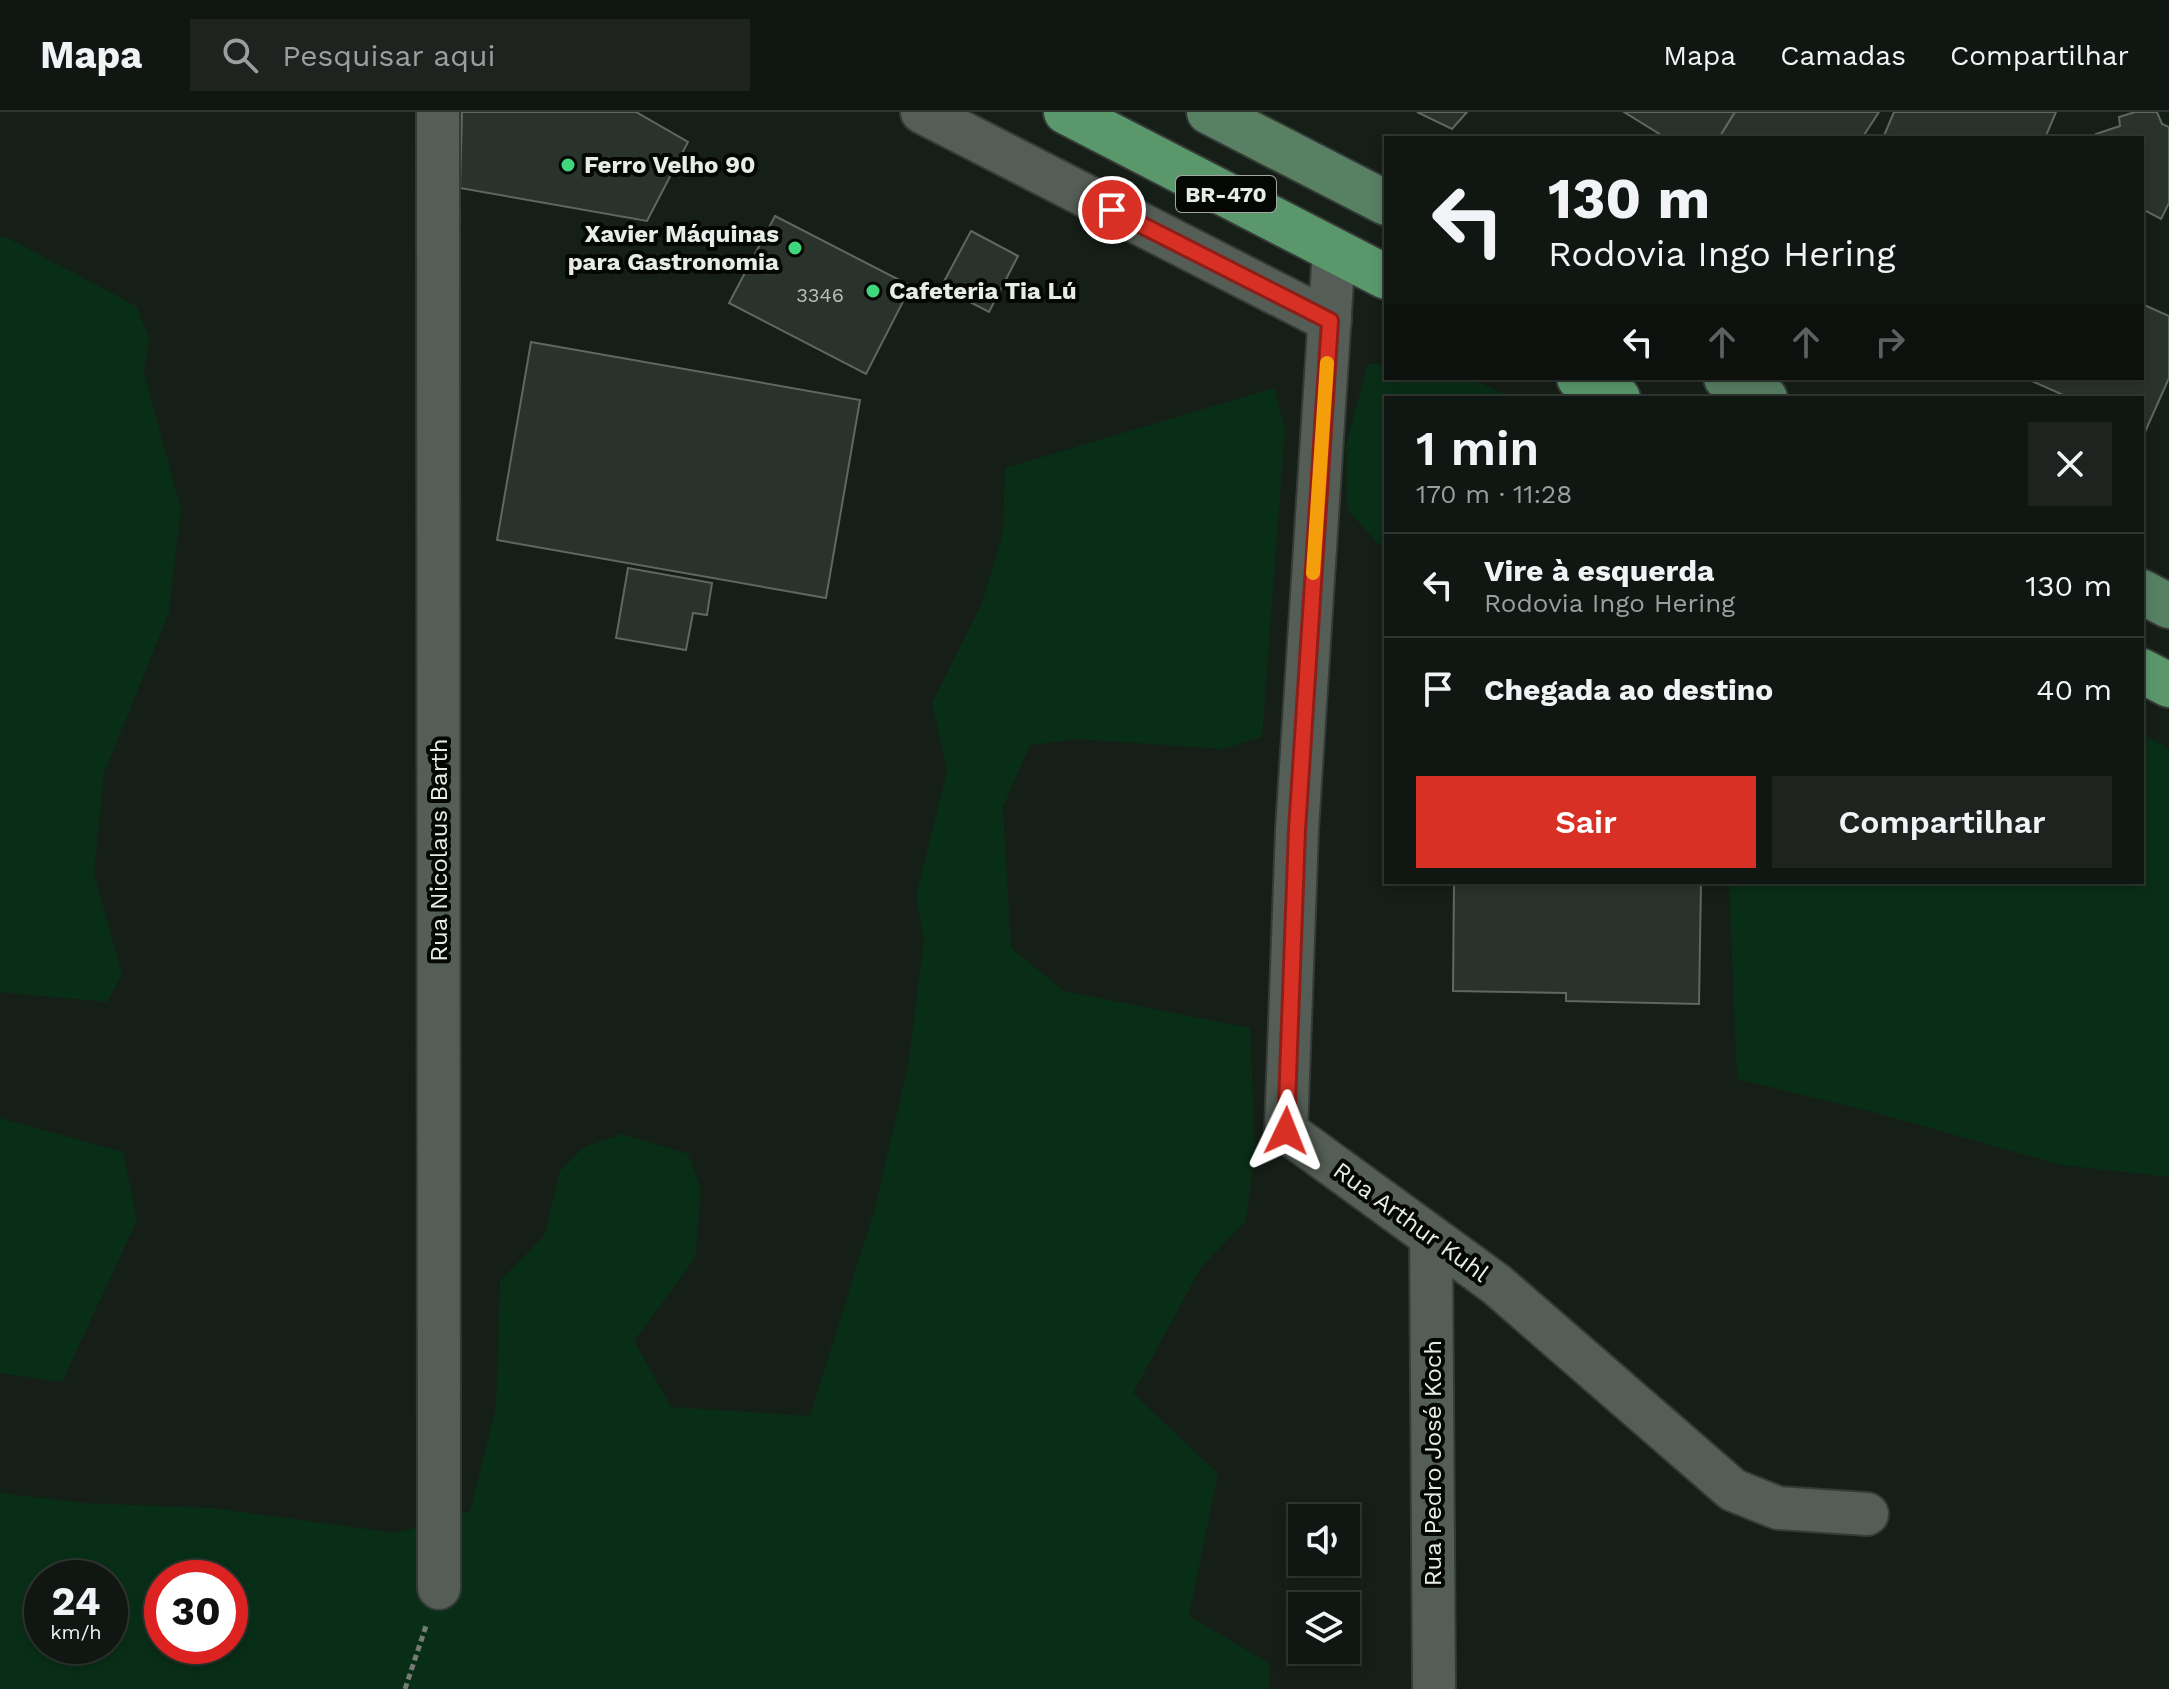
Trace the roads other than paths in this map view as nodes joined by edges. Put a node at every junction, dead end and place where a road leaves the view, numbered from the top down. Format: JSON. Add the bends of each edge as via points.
{"nodes":[{"id":1,"x":438,"y":112,"type":"edge"},
{"id":2,"x":922,"y":112,"type":"edge"},
{"id":3,"x":1066,"y":112,"type":"edge"},
{"id":4,"x":1209,"y":112,"type":"edge"},
{"id":5,"x":1384,"y":202,"type":"edge"},
{"id":6,"x":1334,"y":250,"type":"junction"},
{"id":7,"x":1384,"y":276,"type":"edge"},
{"id":8,"x":1330,"y":321,"type":"junction"},
{"id":9,"x":1583,"y":380,"type":"edge"},
{"id":10,"x":1730,"y":380,"type":"edge"},
{"id":11,"x":1614,"y":396,"type":"edge"},
{"id":12,"x":1761,"y":396,"type":"edge"},
{"id":13,"x":2144,"y":593,"type":"edge"},
{"id":14,"x":2169,"y":606,"type":"edge"},
{"id":15,"x":2144,"y":660,"type":"edge"},
{"id":16,"x":2169,"y":668,"type":"edge"},
{"id":17,"x":2144,"y":672,"type":"edge"},
{"id":18,"x":2169,"y":685,"type":"edge"},
{"id":19,"x":1431,"y":1237,"type":"junction"},
{"id":20,"x":1867,"y":1514,"type":"dead end"},
{"id":21,"x":439,"y":1588,"type":"road end"},
{"id":22,"x":1434,"y":1689,"type":"edge"}],
"edges":[{"from":1,"to":21,"type":"street","name":"Rua Nicolaus Barth"},
{"from":2,"to":8,"type":"street","number":"BR-470"},
{"from":3,"to":6,"type":"highway","number":"BR-470"},
{"from":4,"to":5,"type":"main road"},
{"from":6,"to":7,"type":"highway","number":"BR-470"},
{"from":6,"to":8,"type":"street","name":"Rua Arthur Kuhl"},
{"from":8,"to":19,"type":"street","name":"Rua Arthur Kuhl","via":[[1297,830],[1286,1131]]},
{"from":9,"to":11,"type":"highway"},
{"from":10,"to":12,"type":"main road"},
{"from":13,"to":14,"type":"main road"},
{"from":15,"to":16,"type":"highway"},
{"from":17,"to":18,"type":"highway"},
{"from":19,"to":20,"type":"street","name":"Rua Arthur Kuhl","via":[[1496,1284],[1733,1490],[1778,1508]]},
{"from":19,"to":22,"type":"street","name":"Rua Pedro José Koch"}]}
